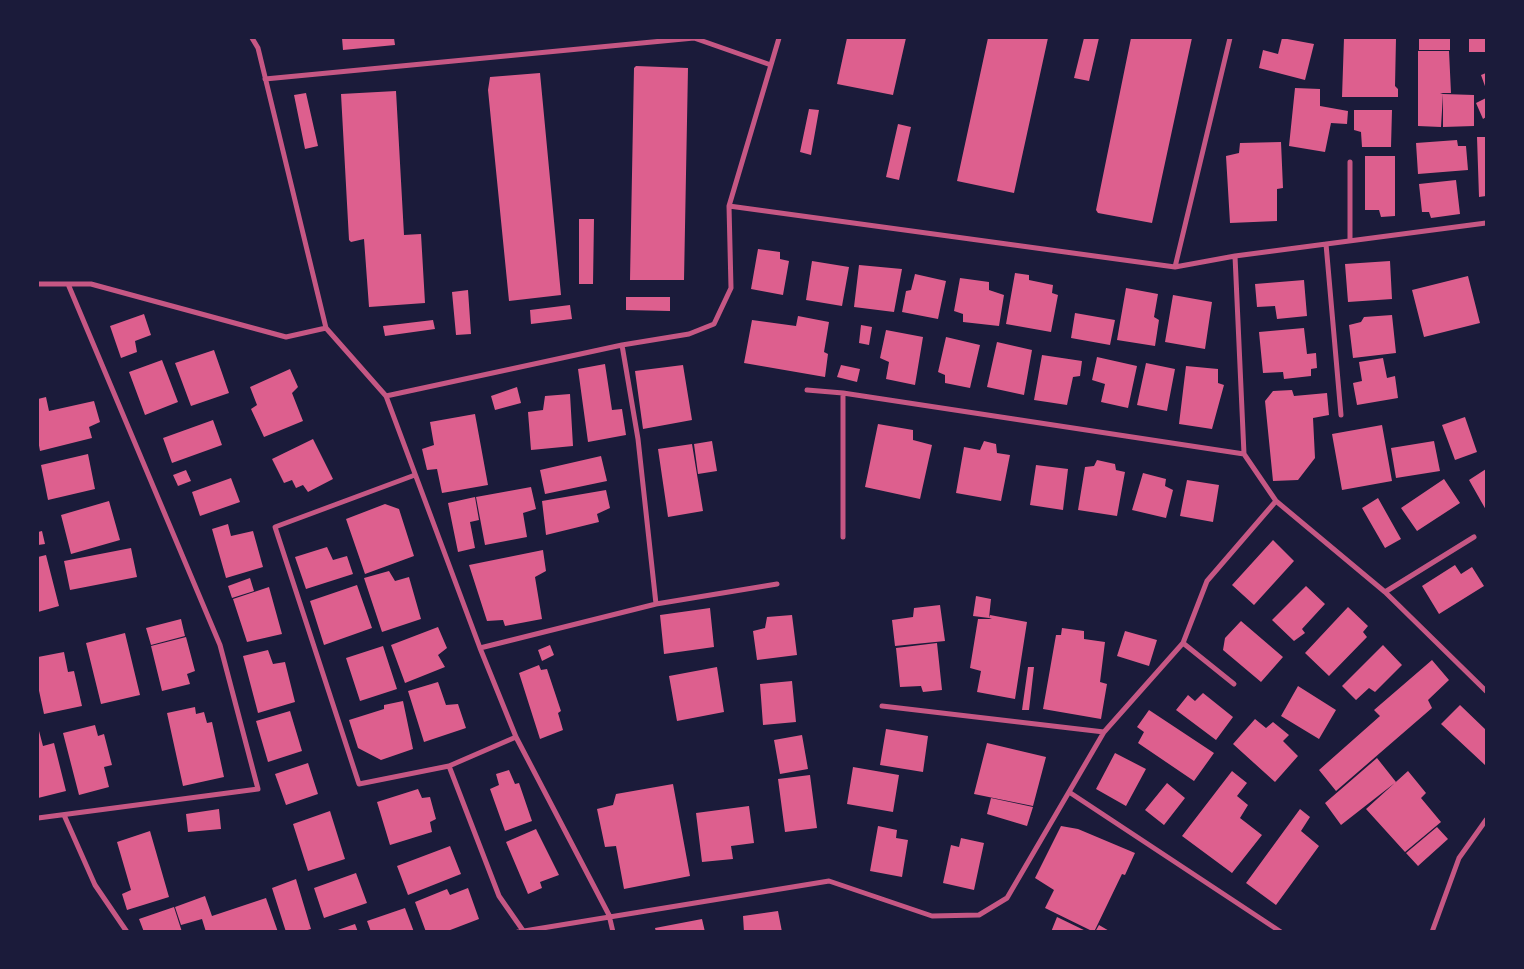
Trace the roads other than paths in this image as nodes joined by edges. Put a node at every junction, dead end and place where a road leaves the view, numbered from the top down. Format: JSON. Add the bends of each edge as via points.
{"nodes":[{"id":1,"x":252,"y":38,"type":"edge"},
{"id":2,"x":779,"y":38,"type":"edge"},
{"id":3,"x":1230,"y":38,"type":"edge"},
{"id":4,"x":771,"y":66,"type":"junction"},
{"id":5,"x":266,"y":80,"type":"junction"},
{"id":6,"x":1350,"y":162,"type":"dead end"},
{"id":7,"x":730,"y":206,"type":"junction"},
{"id":8,"x":1486,"y":223,"type":"edge"},
{"id":9,"x":1350,"y":241,"type":"junction"},
{"id":10,"x":1326,"y":244,"type":"junction"},
{"id":11,"x":1235,"y":256,"type":"junction"},
{"id":12,"x":1175,"y":267,"type":"junction"},
{"id":13,"x":38,"y":284,"type":"edge"},
{"id":14,"x":68,"y":284,"type":"junction"},
{"id":15,"x":326,"y":328,"type":"junction"},
{"id":16,"x":622,"y":345,"type":"junction"},
{"id":17,"x":807,"y":390,"type":"dead end"},
{"id":18,"x":843,"y":393,"type":"junction"},
{"id":19,"x":386,"y":396,"type":"junction"},
{"id":20,"x":1341,"y":415,"type":"dead end"},
{"id":21,"x":1244,"y":454,"type":"junction"},
{"id":22,"x":415,"y":475,"type":"junction"},
{"id":23,"x":1276,"y":501,"type":"junction"},
{"id":24,"x":842,"y":537,"type":"dead end"},
{"id":25,"x":1474,"y":537,"type":"dead end"},
{"id":26,"x":777,"y":584,"type":"dead end"},
{"id":27,"x":1385,"y":592,"type":"junction"},
{"id":28,"x":656,"y":604,"type":"junction"},
{"id":29,"x":1183,"y":643,"type":"junction"},
{"id":30,"x":480,"y":648,"type":"junction"},
{"id":31,"x":1234,"y":684,"type":"dead end"},
{"id":32,"x":1486,"y":691,"type":"edge"},
{"id":33,"x":882,"y":706,"type":"dead end"},
{"id":34,"x":1104,"y":732,"type":"junction"},
{"id":35,"x":516,"y":737,"type":"junction"},
{"id":36,"x":449,"y":766,"type":"junction"},
{"id":37,"x":1069,"y":792,"type":"junction"},
{"id":38,"x":64,"y":815,"type":"junction"},
{"id":39,"x":38,"y":818,"type":"edge"},
{"id":40,"x":1486,"y":820,"type":"edge"},
{"id":41,"x":609,"y":915,"type":"junction"},
{"id":42,"x":521,"y":931,"type":"edge"},
{"id":43,"x":127,"y":932,"type":"edge"},
{"id":44,"x":613,"y":932,"type":"edge"},
{"id":45,"x":1281,"y":932,"type":"edge"},
{"id":46,"x":1432,"y":932,"type":"edge"}],
"edges":[{"from":1,"to":5,"type":"street","via":[[258,48]]},
{"from":2,"to":4,"type":"street"},
{"from":3,"to":12,"type":"street"},
{"from":4,"to":5,"type":"street","via":[[694,38]]},
{"from":4,"to":7,"type":"street"},
{"from":5,"to":15,"type":"street"},
{"from":6,"to":9,"type":"street"},
{"from":7,"to":12,"type":"street"},
{"from":7,"to":16,"type":"street","via":[[731,288],[714,324],[689,334]]},
{"from":8,"to":9,"type":"street"},
{"from":9,"to":10,"type":"street"},
{"from":10,"to":11,"type":"street"},
{"from":10,"to":20,"type":"street"},
{"from":11,"to":12,"type":"street"},
{"from":11,"to":21,"type":"street"},
{"from":13,"to":14,"type":"street"},
{"from":14,"to":15,"type":"street","via":[[91,284],[286,337]]},
{"from":14,"to":38,"type":"street","via":[[220,645],[258,789]]},
{"from":15,"to":19,"type":"street"},
{"from":16,"to":19,"type":"street"},
{"from":16,"to":28,"type":"street","via":[[638,439]]},
{"from":17,"to":18,"type":"street"},
{"from":18,"to":21,"type":"street"},
{"from":18,"to":24,"type":"street"},
{"from":19,"to":22,"type":"street"},
{"from":21,"to":23,"type":"street"},
{"from":22,"to":30,"type":"street"},
{"from":22,"to":36,"type":"street","via":[[276,527],[359,784]]},
{"from":23,"to":27,"type":"street"},
{"from":23,"to":29,"type":"street","via":[[1207,582]]},
{"from":25,"to":27,"type":"street"},
{"from":26,"to":28,"type":"street"},
{"from":27,"to":32,"type":"street"},
{"from":28,"to":30,"type":"street"},
{"from":29,"to":31,"type":"street"},
{"from":29,"to":34,"type":"street"},
{"from":30,"to":35,"type":"street"},
{"from":33,"to":34,"type":"street"},
{"from":34,"to":37,"type":"street"},
{"from":35,"to":36,"type":"street"},
{"from":35,"to":41,"type":"street"},
{"from":36,"to":42,"type":"street","via":[[499,896]]},
{"from":37,"to":41,"type":"street","via":[[1007,898],[978,915],[932,916],[830,881]]},
{"from":37,"to":45,"type":"street"},
{"from":38,"to":39,"type":"street"},
{"from":38,"to":43,"type":"street","via":[[95,885]]},
{"from":40,"to":46,"type":"street","via":[[1459,858]]},
{"from":41,"to":42,"type":"street"},
{"from":41,"to":44,"type":"street"}]}
